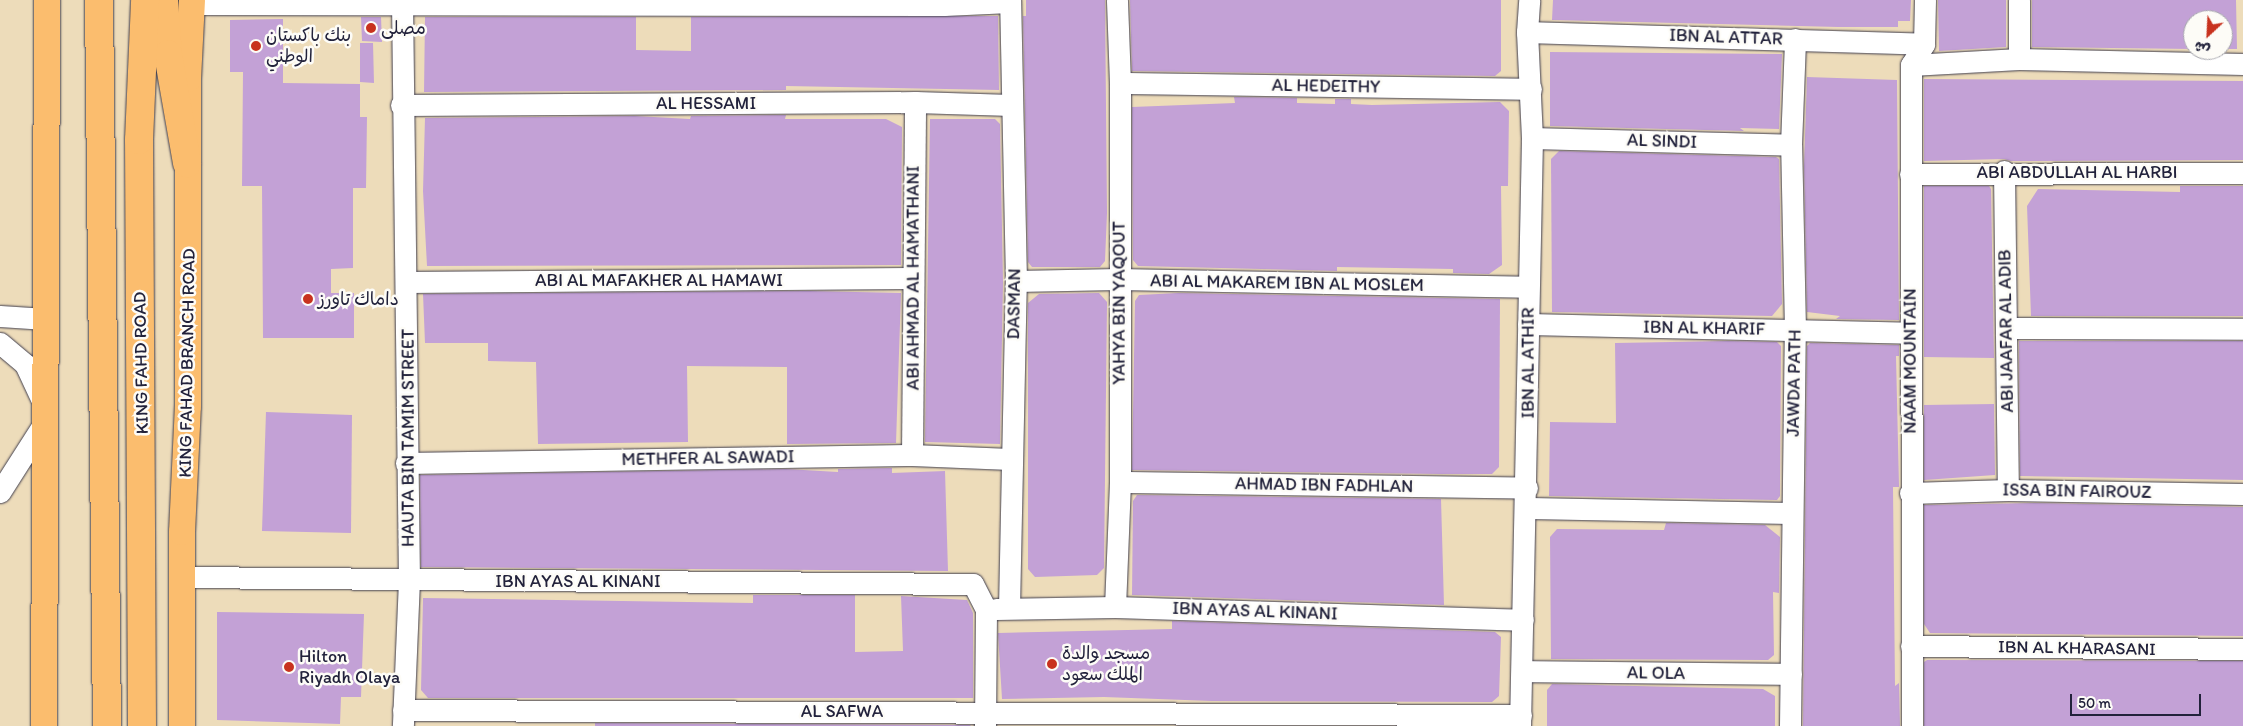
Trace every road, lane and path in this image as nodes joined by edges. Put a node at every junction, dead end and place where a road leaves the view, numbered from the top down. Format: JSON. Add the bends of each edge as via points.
{"nodes":[{"id":1,"x":47,"y":0,"type":"edge"},
{"id":2,"x":99,"y":0,"type":"edge"},
{"id":3,"x":145,"y":0,"type":"edge"},
{"id":4,"x":164,"y":0,"type":"edge"},
{"id":5,"x":1117,"y":0,"type":"edge"},
{"id":6,"x":1529,"y":0,"type":"edge"},
{"id":7,"x":1925,"y":0,"type":"edge"},
{"id":8,"x":2019,"y":0,"type":"edge"},
{"id":9,"x":1010,"y":1,"type":"edge"},
{"id":10,"x":192,"y":2,"type":"edge"},
{"id":11,"x":402,"y":2,"type":"edge"},
{"id":12,"x":944,"y":3,"type":"edge"},
{"id":13,"x":1527,"y":32,"type":"junction"},
{"id":14,"x":1796,"y":39,"type":"junction"},
{"id":15,"x":1924,"y":44,"type":"junction"},
{"id":16,"x":2019,"y":59,"type":"junction"},
{"id":17,"x":2243,"y":64,"type":"edge"},
{"id":18,"x":1911,"y":65,"type":"junction"},
{"id":19,"x":1120,"y":83,"type":"junction"},
{"id":20,"x":1531,"y":89,"type":"junction"},
{"id":21,"x":915,"y":102,"type":"junction"},
{"id":22,"x":401,"y":105,"type":"junction"},
{"id":23,"x":1011,"y":105,"type":"junction"},
{"id":24,"x":1532,"y":138,"type":"junction"},
{"id":25,"x":1791,"y":145,"type":"junction"},
{"id":26,"x":187,"y":163,"type":"junction"},
{"id":27,"x":2004,"y":171,"type":"junction"},
{"id":28,"x":2243,"y":173,"type":"edge"},
{"id":29,"x":1910,"y":174,"type":"junction"},
{"id":30,"x":911,"y":278,"type":"junction"},
{"id":31,"x":1118,"y":280,"type":"junction"},
{"id":32,"x":1016,"y":281,"type":"junction"},
{"id":33,"x":407,"y":282,"type":"junction"},
{"id":34,"x":1528,"y":287,"type":"junction"},
{"id":35,"x":0,"y":316,"type":"edge"},
{"id":36,"x":46,"y":319,"type":"junction"},
{"id":37,"x":1528,"y":324,"type":"junction"},
{"id":38,"x":2006,"y":328,"type":"junction"},
{"id":39,"x":2243,"y":329,"type":"edge"},
{"id":40,"x":1796,"y":330,"type":"junction"},
{"id":41,"x":1910,"y":333,"type":"junction"},
{"id":42,"x":0,"y":343,"type":"edge"},
{"id":43,"x":44,"y":414,"type":"junction"},
{"id":44,"x":912,"y":455,"type":"junction"},
{"id":45,"x":1010,"y":459,"type":"junction"},
{"id":46,"x":406,"y":463,"type":"junction"},
{"id":47,"x":1120,"y":482,"type":"junction"},
{"id":48,"x":2008,"y":490,"type":"junction"},
{"id":49,"x":0,"y":492,"type":"edge"},
{"id":50,"x":1910,"y":493,"type":"junction"},
{"id":51,"x":2243,"y":494,"type":"edge"},
{"id":52,"x":1527,"y":498,"type":"junction"},
{"id":53,"x":1792,"y":513,"type":"junction"},
{"id":54,"x":182,"y":577,"type":"junction"},
{"id":55,"x":409,"y":580,"type":"junction"},
{"id":56,"x":1115,"y":607,"type":"junction"},
{"id":57,"x":1009,"y":608,"type":"junction"},
{"id":58,"x":986,"y":610,"type":"junction"},
{"id":59,"x":1523,"y":620,"type":"junction"},
{"id":60,"x":1911,"y":646,"type":"junction"},
{"id":61,"x":2243,"y":649,"type":"edge"},
{"id":62,"x":1522,"y":671,"type":"junction"},
{"id":63,"x":1791,"y":674,"type":"junction"},
{"id":64,"x":403,"y":718,"type":"edge"},
{"id":65,"x":985,"y":719,"type":"edge"},
{"id":66,"x":1520,"y":720,"type":"edge"},
{"id":67,"x":44,"y":726,"type":"edge"},
{"id":68,"x":107,"y":726,"type":"edge"},
{"id":69,"x":142,"y":726,"type":"edge"},
{"id":70,"x":182,"y":726,"type":"edge"},
{"id":71,"x":1790,"y":726,"type":"edge"},
{"id":72,"x":1912,"y":726,"type":"edge"}],
"edges":[{"from":1,"to":36,"type":"main road"},
{"from":2,"to":68,"type":"highway","name":"KING FAHD ROAD"},
{"from":3,"to":69,"type":"highway","name":"KING FAHD ROAD","via":[[138,140]]},
{"from":4,"to":26,"type":"highway","via":[[168,54]]},
{"from":5,"to":19,"type":"street","name":"YAHYA BIN YAQOUT"},
{"from":6,"to":13,"type":"street","name":"IBN AL ATHIR"},
{"from":7,"to":15,"type":"street"},
{"from":8,"to":16,"type":"street"},
{"from":9,"to":12,"type":"street"},
{"from":9,"to":23,"type":"street","name":"DASMAN"},
{"from":10,"to":11,"type":"street"},
{"from":10,"to":26,"type":"main road","name":"KING FAHAD BRANCH ROAD"},
{"from":11,"to":12,"type":"street"},
{"from":11,"to":22,"type":"street","name":"HAUTA BIN TAMIM STREET"},
{"from":13,"to":14,"type":"street","name":"IBN AL ATTAR"},
{"from":13,"to":20,"type":"street","name":"IBN AL ATHIR"},
{"from":14,"to":15,"type":"street","name":"IBN AL ATTAR"},
{"from":14,"to":25,"type":"street","name":"JAWDA PATH"},
{"from":15,"to":18,"type":"street"},
{"from":16,"to":17,"type":"street"},
{"from":16,"to":18,"type":"street"},
{"from":18,"to":29,"type":"street","name":"NAAM MOUNTAIN"},
{"from":19,"to":20,"type":"street","name":"AL HEDEITHY"},
{"from":19,"to":31,"type":"street","name":"YAHYA BIN YAQOUT"},
{"from":20,"to":24,"type":"street","name":"IBN AL ATHIR"},
{"from":21,"to":22,"type":"street","name":"AL HESSAMI"},
{"from":21,"to":23,"type":"street","name":"AL HESSAMI"},
{"from":21,"to":30,"type":"street","name":"ABI AHMAD AL HAMATHANI"},
{"from":22,"to":33,"type":"street","name":"HAUTA BIN TAMIM STREET"},
{"from":23,"to":32,"type":"street","name":"DASMAN"},
{"from":24,"to":25,"type":"street","name":"AL SINDI"},
{"from":24,"to":34,"type":"street","name":"IBN AL ATHIR"},
{"from":25,"to":40,"type":"street","name":"JAWDA PATH"},
{"from":26,"to":54,"type":"main road","name":"KING FAHAD BRANCH ROAD","via":[[190,212],[188,406]]},
{"from":27,"to":28,"type":"street","name":"ABI ABDULLAH AL HARBI"},
{"from":27,"to":29,"type":"street","name":"ABI ABDULLAH AL HARBI"},
{"from":27,"to":38,"type":"street","name":"ABI JAAFAR AL ADIB"},
{"from":29,"to":41,"type":"street","name":"NAAM MOUNTAIN"},
{"from":30,"to":33,"type":"street","name":"ABI AL MAFAKHER AL HAMAWI"},
{"from":30,"to":44,"type":"street","name":"ABI AHMAD AL HAMATHANI"},
{"from":31,"to":32,"type":"street","name":"ABI AL MAKAREM IBN AL MOSLEM"},
{"from":31,"to":34,"type":"street","name":"ABI AL MAKAREM IBN AL MOSLEM"},
{"from":31,"to":47,"type":"street","name":"YAHYA BIN YAQOUT"},
{"from":32,"to":45,"type":"street","name":"DASMAN"},
{"from":33,"to":46,"type":"street","name":"HAUTA BIN TAMIM STREET"},
{"from":34,"to":37,"type":"street","name":"IBN AL ATHIR"},
{"from":35,"to":36,"type":"street"},
{"from":36,"to":43,"type":"main road"},
{"from":37,"to":40,"type":"street","name":"IBN AL KHARIF"},
{"from":37,"to":52,"type":"street","name":"IBN AL ATHIR"},
{"from":38,"to":39,"type":"street"},
{"from":38,"to":48,"type":"street","name":"ABI JAAFAR AL ADIB"},
{"from":40,"to":41,"type":"street","name":"IBN AL KHARIF"},
{"from":40,"to":53,"type":"street","name":"JAWDA PATH"},
{"from":41,"to":50,"type":"street","name":"NAAM MOUNTAIN"},
{"from":42,"to":43,"type":"street","via":[[25,364]]},
{"from":43,"to":49,"type":"street"},
{"from":43,"to":67,"type":"main road"},
{"from":44,"to":45,"type":"street","name":"METHFER AL SAWADI"},
{"from":44,"to":46,"type":"street","name":"METHFER AL SAWADI"},
{"from":45,"to":57,"type":"street","name":"DASMAN"},
{"from":46,"to":55,"type":"street","name":"HAUTA BIN TAMIM STREET"},
{"from":47,"to":52,"type":"street","name":"AHMAD IBN FADHLAN"},
{"from":47,"to":56,"type":"street","name":"YAHYA BIN YAQOUT"},
{"from":48,"to":50,"type":"street","name":"ISSA BIN FAIROUZ"},
{"from":48,"to":51,"type":"street","name":"ISSA BIN FAIROUZ"},
{"from":50,"to":60,"type":"street","name":"NAAM MOUNTAIN"},
{"from":52,"to":53,"type":"street","name":"AHMAD IBN FADHLAN"},
{"from":52,"to":59,"type":"street","name":"IBN AL ATHIR"},
{"from":53,"to":63,"type":"street","name":"JAWDA PATH"},
{"from":54,"to":55,"type":"street","name":"IBN AYAS AL KINANI"},
{"from":54,"to":70,"type":"main road","name":"KING FAHAD BRANCH ROAD"},
{"from":55,"to":58,"type":"street","name":"IBN AYAS AL KINANI","via":[[974,584]]},
{"from":55,"to":64,"type":"street","name":"HAUTA BIN TAMIM STREET"},
{"from":56,"to":57,"type":"street","name":"IBN AYAS AL KINANI"},
{"from":56,"to":59,"type":"street","name":"IBN AYAS AL KINANI"},
{"from":57,"to":58,"type":"street","name":"IBN AYAS AL KINANI"},
{"from":58,"to":65,"type":"street"},
{"from":59,"to":62,"type":"street","name":"IBN AL ATHIR"},
{"from":60,"to":61,"type":"street","name":"IBN AL KHARASANI"},
{"from":60,"to":72,"type":"street","name":"NAAM MOUNTAIN"},
{"from":62,"to":63,"type":"street","name":"AL OLA"},
{"from":62,"to":66,"type":"street","name":"IBN AL ATHIR"},
{"from":63,"to":71,"type":"street","name":"JAWDA PATH"},
{"from":64,"to":65,"type":"street","name":"AL SAFWA"},
{"from":65,"to":66,"type":"street","name":"AL SAFWA"}]}
